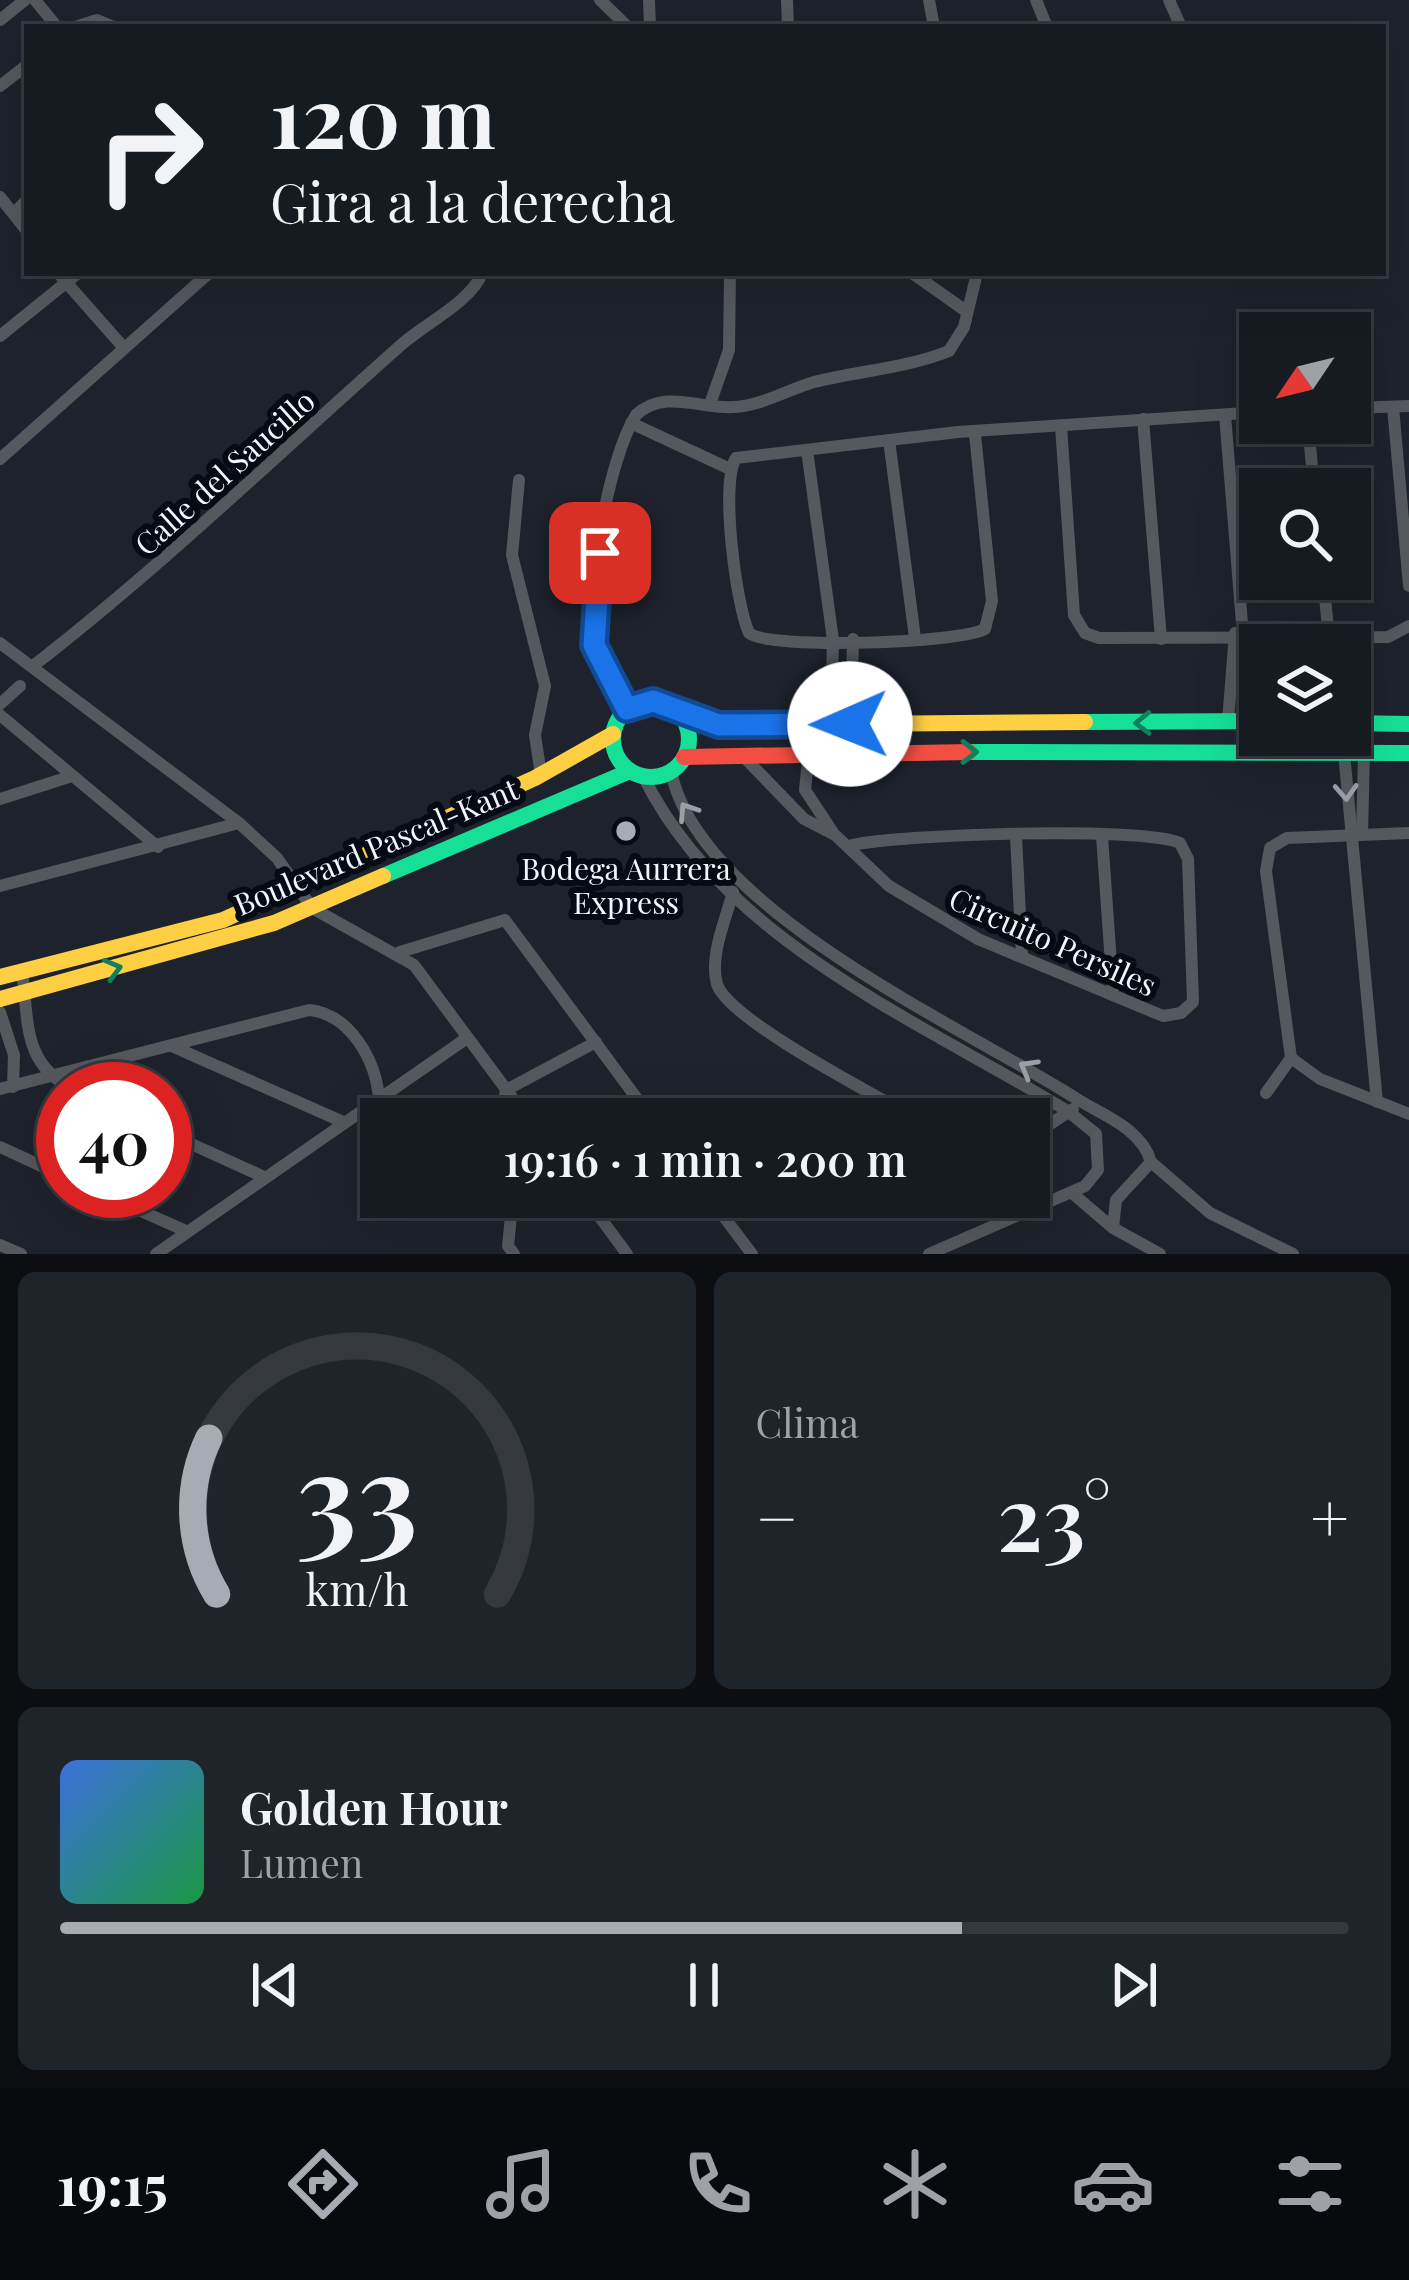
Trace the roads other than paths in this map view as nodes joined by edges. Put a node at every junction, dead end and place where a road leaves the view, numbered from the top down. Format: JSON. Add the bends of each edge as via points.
{"nodes":[{"id":1,"x":30,"y":0,"type":"edge"},
{"id":2,"x":599,"y":0,"type":"edge"},
{"id":3,"x":0,"y":20,"type":"edge"},
{"id":4,"x":54,"y":24,"type":"edge"},
{"id":5,"x":625,"y":24,"type":"edge"},
{"id":6,"x":24,"y":67,"type":"edge"},
{"id":7,"x":0,"y":86,"type":"edge"},
{"id":8,"x":0,"y":196,"type":"edge"},
{"id":9,"x":24,"y":203,"type":"edge"},
{"id":10,"x":14,"y":213,"type":"junction"},
{"id":11,"x":24,"y":227,"type":"edge"},
{"id":12,"x":206,"y":276,"type":"edge"},
{"id":13,"x":480,"y":276,"type":"edge"},
{"id":14,"x":730,"y":276,"type":"edge"},
{"id":15,"x":915,"y":276,"type":"edge"},
{"id":16,"x":976,"y":276,"type":"edge"},
{"id":17,"x":62,"y":278,"type":"edge"},
{"id":18,"x":966,"y":311,"type":"junction"},
{"id":19,"x":1,"y":334,"type":"edge"},
{"id":20,"x":124,"y":348,"type":"junction"},
{"id":21,"x":710,"y":404,"type":"junction"},
{"id":22,"x":1409,"y":406,"type":"edge"},
{"id":23,"x":1393,"y":407,"type":"junction"},
{"id":24,"x":1371,"y":408,"type":"edge"},
{"id":25,"x":1239,"y":414,"type":"edge"},
{"id":26,"x":1225,"y":415,"type":"junction"},
{"id":27,"x":1143,"y":419,"type":"junction"},
{"id":28,"x":631,"y":423,"type":"junction"},
{"id":29,"x":1061,"y":426,"type":"junction"},
{"id":30,"x":974,"y":434,"type":"junction"},
{"id":31,"x":889,"y":440,"type":"junction"},
{"id":32,"x":807,"y":450,"type":"junction"},
{"id":33,"x":0,"y":459,"type":"edge"},
{"id":34,"x":730,"y":469,"type":"junction"},
{"id":35,"x":519,"y":480,"type":"dead end"},
{"id":36,"x":1409,"y":586,"type":"edge"},
{"id":37,"x":1243,"y":624,"type":"edge"},
{"id":38,"x":1409,"y":626,"type":"edge"},
{"id":39,"x":1371,"y":637,"type":"edge"},
{"id":40,"x":915,"y":638,"type":"junction"},
{"id":41,"x":1239,"y":638,"type":"edge"},
{"id":42,"x":1161,"y":639,"type":"junction"},
{"id":43,"x":832,"y":640,"type":"junction"},
{"id":44,"x":853,"y":640,"type":"junction"},
{"id":45,"x":0,"y":643,"type":"edge"},
{"id":46,"x":1239,"y":645,"type":"edge"},
{"id":47,"x":34,"y":665,"type":"junction"},
{"id":48,"x":20,"y":686,"type":"dead end"},
{"id":49,"x":0,"y":704,"type":"edge"},
{"id":50,"x":627,"y":709,"type":"junction"},
{"id":51,"x":678,"y":712,"type":"junction"},
{"id":52,"x":0,"y":716,"type":"edge"},
{"id":53,"x":1228,"y":722,"type":"junction"},
{"id":54,"x":1239,"y":722,"type":"edge"},
{"id":55,"x":831,"y":723,"type":"junction"},
{"id":56,"x":1371,"y":723,"type":"edge"},
{"id":57,"x":850,"y":724,"type":"junction"},
{"id":58,"x":1409,"y":724,"type":"edge"},
{"id":59,"x":930,"y":726,"type":"junction"},
{"id":60,"x":613,"y":734,"type":"junction"},
{"id":61,"x":809,"y":752,"type":"junction"},
{"id":62,"x":930,"y":752,"type":"junction"},
{"id":63,"x":1371,"y":752,"type":"edge"},
{"id":64,"x":1239,"y":753,"type":"edge"},
{"id":65,"x":1409,"y":753,"type":"edge"},
{"id":66,"x":741,"y":754,"type":"junction"},
{"id":67,"x":1344,"y":756,"type":"edge"},
{"id":68,"x":1364,"y":756,"type":"edge"},
{"id":69,"x":678,"y":764,"type":"junction"},
{"id":70,"x":636,"y":774,"type":"junction"},
{"id":71,"x":541,"y":775,"type":"junction"},
{"id":72,"x":72,"y":776,"type":"junction"},
{"id":73,"x":0,"y":799,"type":"edge"},
{"id":74,"x":239,"y":823,"type":"junction"},
{"id":75,"x":1364,"y":831,"type":"junction"},
{"id":76,"x":1348,"y":832,"type":"junction"},
{"id":77,"x":1409,"y":833,"type":"edge"},
{"id":78,"x":834,"y":834,"type":"junction"},
{"id":79,"x":1016,"y":836,"type":"junction"},
{"id":80,"x":1102,"y":836,"type":"junction"},
{"id":81,"x":848,"y":846,"type":"junction"},
{"id":82,"x":158,"y":847,"type":"junction"},
{"id":83,"x":1355,"y":850,"type":"junction"},
{"id":84,"x":296,"y":885,"type":"junction"},
{"id":85,"x":0,"y":886,"type":"edge"},
{"id":86,"x":733,"y":892,"type":"junction"},
{"id":87,"x":311,"y":908,"type":"junction"},
{"id":88,"x":400,"y":952,"type":"junction"},
{"id":89,"x":1022,"y":955,"type":"junction"},
{"id":90,"x":22,"y":972,"type":"junction"},
{"id":91,"x":0,"y":977,"type":"edge"},
{"id":92,"x":1113,"y":992,"type":"junction"},
{"id":93,"x":25,"y":993,"type":"junction"},
{"id":94,"x":0,"y":999,"type":"edge"},
{"id":95,"x":0,"y":1012,"type":"edge"},
{"id":96,"x":466,"y":1038,"type":"junction"},
{"id":97,"x":596,"y":1042,"type":"junction"},
{"id":98,"x":174,"y":1047,"type":"junction"},
{"id":99,"x":1291,"y":1058,"type":"junction"},
{"id":100,"x":40,"y":1062,"type":"edge"},
{"id":101,"x":112,"y":1062,"type":"edge"},
{"id":102,"x":36,"y":1080,"type":"edge"},
{"id":103,"x":6,"y":1088,"type":"edge"},
{"id":104,"x":506,"y":1090,"type":"junction"},
{"id":105,"x":1266,"y":1094,"type":"dead end"},
{"id":106,"x":380,"y":1098,"type":"edge"},
{"id":107,"x":381,"y":1098,"type":"edge"},
{"id":108,"x":504,"y":1098,"type":"edge"},
{"id":109,"x":512,"y":1098,"type":"edge"},
{"id":110,"x":637,"y":1098,"type":"edge"},
{"id":111,"x":881,"y":1098,"type":"edge"},
{"id":112,"x":1081,"y":1101,"type":"junction"},
{"id":113,"x":1376,"y":1102,"type":"junction"},
{"id":114,"x":360,"y":1110,"type":"edge"},
{"id":115,"x":1069,"y":1112,"type":"junction"},
{"id":116,"x":1409,"y":1114,"type":"edge"},
{"id":117,"x":341,"y":1121,"type":"junction"},
{"id":118,"x":1050,"y":1124,"type":"edge"},
{"id":119,"x":192,"y":1144,"type":"edge"},
{"id":120,"x":0,"y":1148,"type":"edge"},
{"id":121,"x":1151,"y":1162,"type":"junction"},
{"id":122,"x":36,"y":1164,"type":"edge"},
{"id":123,"x":263,"y":1177,"type":"junction"},
{"id":124,"x":1072,"y":1193,"type":"junction"},
{"id":125,"x":155,"y":1218,"type":"edge"},
{"id":126,"x":511,"y":1218,"type":"edge"},
{"id":127,"x":600,"y":1218,"type":"edge"},
{"id":128,"x":727,"y":1218,"type":"edge"},
{"id":129,"x":1113,"y":1228,"type":"junction"},
{"id":130,"x":186,"y":1232,"type":"junction"},
{"id":131,"x":976,"y":1236,"type":"junction"},
{"id":132,"x":0,"y":1245,"type":"edge"},
{"id":133,"x":1150,"y":1252,"type":"edge"},
{"id":134,"x":21,"y":1254,"type":"edge"},
{"id":135,"x":156,"y":1254,"type":"edge"},
{"id":136,"x":514,"y":1254,"type":"edge"},
{"id":137,"x":627,"y":1254,"type":"edge"},
{"id":138,"x":752,"y":1254,"type":"edge"},
{"id":139,"x":929,"y":1254,"type":"edge"},
{"id":140,"x":968,"y":1254,"type":"edge"},
{"id":141,"x":1293,"y":1254,"type":"edge"}],
"edges":[{"from":1,"to":3,"type":"street"},
{"from":1,"to":4,"type":"street"},
{"from":2,"to":5,"type":"street"},
{"from":6,"to":7,"type":"street"},
{"from":8,"to":10,"type":"street"},
{"from":9,"to":10,"type":"street"},
{"from":10,"to":11,"type":"street"},
{"from":12,"to":20,"type":"street"},
{"from":13,"to":47,"type":"street","name":"Calle del Saucillo","via":[[124,595]]},
{"from":14,"to":21,"type":"street","via":[[729,350]]},
{"from":15,"to":18,"type":"street"},
{"from":16,"to":18,"type":"street"},
{"from":17,"to":19,"type":"street"},
{"from":17,"to":20,"type":"street"},
{"from":18,"to":21,"type":"street","via":[[958,340],[933,358],[809,383],[757,404]]},
{"from":20,"to":33,"type":"street"},
{"from":21,"to":28,"type":"street","via":[[661,403]]},
{"from":22,"to":23,"type":"street"},
{"from":23,"to":24,"type":"street"},
{"from":23,"to":36,"type":"street"},
{"from":25,"to":26,"type":"street"},
{"from":26,"to":27,"type":"street"},
{"from":26,"to":37,"type":"street"},
{"from":27,"to":29,"type":"street"},
{"from":27,"to":42,"type":"street"},
{"from":28,"to":34,"type":"street"},
{"from":28,"to":50,"type":"street","via":[[611,469],[593,626],[599,660]]},
{"from":29,"to":30,"type":"street"},
{"from":29,"to":42,"type":"street","via":[[1074,615],[1099,638]]},
{"from":30,"to":31,"type":"street"},
{"from":30,"to":40,"type":"street","via":[[988,622],[967,638]]},
{"from":31,"to":32,"type":"street"},
{"from":31,"to":40,"type":"street"},
{"from":32,"to":34,"type":"street","via":[[750,454]]},
{"from":32,"to":43,"type":"street"},
{"from":34,"to":43,"type":"street","via":[[749,633],[771,643]]},
{"from":35,"to":71,"type":"street","via":[[512,555],[545,686],[535,735]]},
{"from":38,"to":39,"type":"street"},
{"from":40,"to":44,"type":"street"},
{"from":41,"to":42,"type":"street"},
{"from":43,"to":44,"type":"street"},
{"from":43,"to":55,"type":"street"},
{"from":44,"to":57,"type":"street"},
{"from":45,"to":47,"type":"street"},
{"from":46,"to":53,"type":"street"},
{"from":47,"to":74,"type":"street"},
{"from":48,"to":49,"type":"street"},
{"from":50,"to":51,"type":"street","via":[[653,701]]},
{"from":50,"to":60,"type":"street"},
{"from":51,"to":55,"type":"street","via":[[719,725]]},
{"from":51,"to":69,"type":"street","via":[[686,726]]},
{"from":52,"to":72,"type":"street"},
{"from":53,"to":54,"type":"street"},
{"from":53,"to":59,"type":"street","one_way":true},
{"from":55,"to":57,"type":"street"},
{"from":56,"to":58,"type":"street"},
{"from":57,"to":59,"type":"street"},
{"from":59,"to":62,"type":"street"},
{"from":60,"to":70,"type":"street","via":[[614,748]]},
{"from":60,"to":71,"type":"street","name":"Boulevard Pascal-Kant"},
{"from":61,"to":62,"type":"street"},
{"from":61,"to":66,"type":"street"},
{"from":61,"to":78,"type":"street","name":"Circuito Persiles","via":[[805,790]]},
{"from":62,"to":64,"type":"street","one_way":true},
{"from":63,"to":65,"type":"street"},
{"from":66,"to":69,"type":"street"},
{"from":66,"to":78,"type":"street","name":"Circuito Persiles","via":[[804,818]]},
{"from":67,"to":76,"type":"street","one_way":true},
{"from":68,"to":75,"type":"street"},
{"from":69,"to":70,"type":"street"},
{"from":112,"to":69,"type":"street","one_way":true,"via":[[810,940],[744,881],[683,809]]},
{"from":70,"to":86,"type":"street"},
{"from":70,"to":87,"type":"street","name":"Boulevard Pascal-Kant"},
{"from":71,"to":84,"type":"street","name":"Boulevard Pascal-Kant"},
{"from":72,"to":73,"type":"street"},
{"from":72,"to":82,"type":"street"},
{"from":74,"to":82,"type":"street"},
{"from":74,"to":84,"type":"street"},
{"from":75,"to":76,"type":"street"},
{"from":75,"to":77,"type":"street"},
{"from":75,"to":83,"type":"street"},
{"from":76,"to":83,"type":"street"},
{"from":76,"to":99,"type":"street","via":[[1287,838],[1267,854]]},
{"from":78,"to":81,"type":"street","name":"Circuito Persiles"},
{"from":79,"to":80,"type":"street","name":"Circuito Persiles"},
{"from":79,"to":81,"type":"street","name":"Circuito Persiles"},
{"from":79,"to":89,"type":"street"},
{"from":80,"to":92,"type":"street"},
{"from":80,"to":92,"type":"street","name":"Circuito Persiles","via":[[1170,838],[1188,860],[1193,1002],[1163,1016]]},
{"from":81,"to":89,"type":"street","name":"Circuito Persiles","via":[[889,886],[948,924]]},
{"from":82,"to":85,"type":"street"},
{"from":83,"to":113,"type":"street"},
{"from":84,"to":87,"type":"street"},
{"from":84,"to":90,"type":"street","name":"Boulevard Pascal-Kant","via":[[223,920]]},
{"from":86,"to":111,"type":"street","via":[[715,970],[725,999]]},
{"from":86,"to":115,"type":"street","via":[[830,972]]},
{"from":87,"to":88,"type":"street"},
{"from":93,"to":87,"type":"street","name":"Boulevard Pascal-Kant","one_way":true},
{"from":88,"to":96,"type":"street"},
{"from":88,"to":97,"type":"street","via":[[498,918],[510,923]]},
{"from":89,"to":92,"type":"street","name":"Circuito Persiles"},
{"from":90,"to":91,"type":"street","name":"Boulevard Pascal-Kant"},
{"from":90,"to":93,"type":"street"},
{"from":93,"to":94,"type":"street","name":"Boulevard Pascal-Kant"},
{"from":93,"to":100,"type":"street"},
{"from":95,"to":103,"type":"street","via":[[14,1054]]},
{"from":96,"to":104,"type":"street"},
{"from":96,"to":107,"type":"street"},
{"from":97,"to":104,"type":"street"},
{"from":97,"to":110,"type":"street"},
{"from":98,"to":101,"type":"street"},
{"from":98,"to":106,"type":"street","via":[[295,1012],[328,1012],[352,1034]]},
{"from":98,"to":117,"type":"street"},
{"from":99,"to":105,"type":"street"},
{"from":99,"to":113,"type":"street"},
{"from":102,"to":103,"type":"street"},
{"from":104,"to":108,"type":"street"},
{"from":104,"to":109,"type":"street"},
{"from":112,"to":115,"type":"street"},
{"from":112,"to":121,"type":"street","via":[[1135,1135]]},
{"from":113,"to":116,"type":"street"},
{"from":114,"to":117,"type":"street"},
{"from":115,"to":118,"type":"street"},
{"from":115,"to":124,"type":"street","via":[[1096,1134],[1098,1170]]},
{"from":117,"to":123,"type":"street"},
{"from":119,"to":123,"type":"street"},
{"from":120,"to":122,"type":"street"},
{"from":121,"to":129,"type":"street","via":[[1112,1207]]},
{"from":121,"to":141,"type":"street","via":[[1210,1213]]},
{"from":123,"to":130,"type":"street"},
{"from":124,"to":129,"type":"street"},
{"from":124,"to":131,"type":"street"},
{"from":125,"to":130,"type":"street"},
{"from":126,"to":136,"type":"street"},
{"from":127,"to":137,"type":"street"},
{"from":128,"to":138,"type":"street"},
{"from":129,"to":133,"type":"street"},
{"from":130,"to":135,"type":"street"},
{"from":131,"to":139,"type":"street"},
{"from":131,"to":140,"type":"street"},
{"from":132,"to":134,"type":"street"}]}
